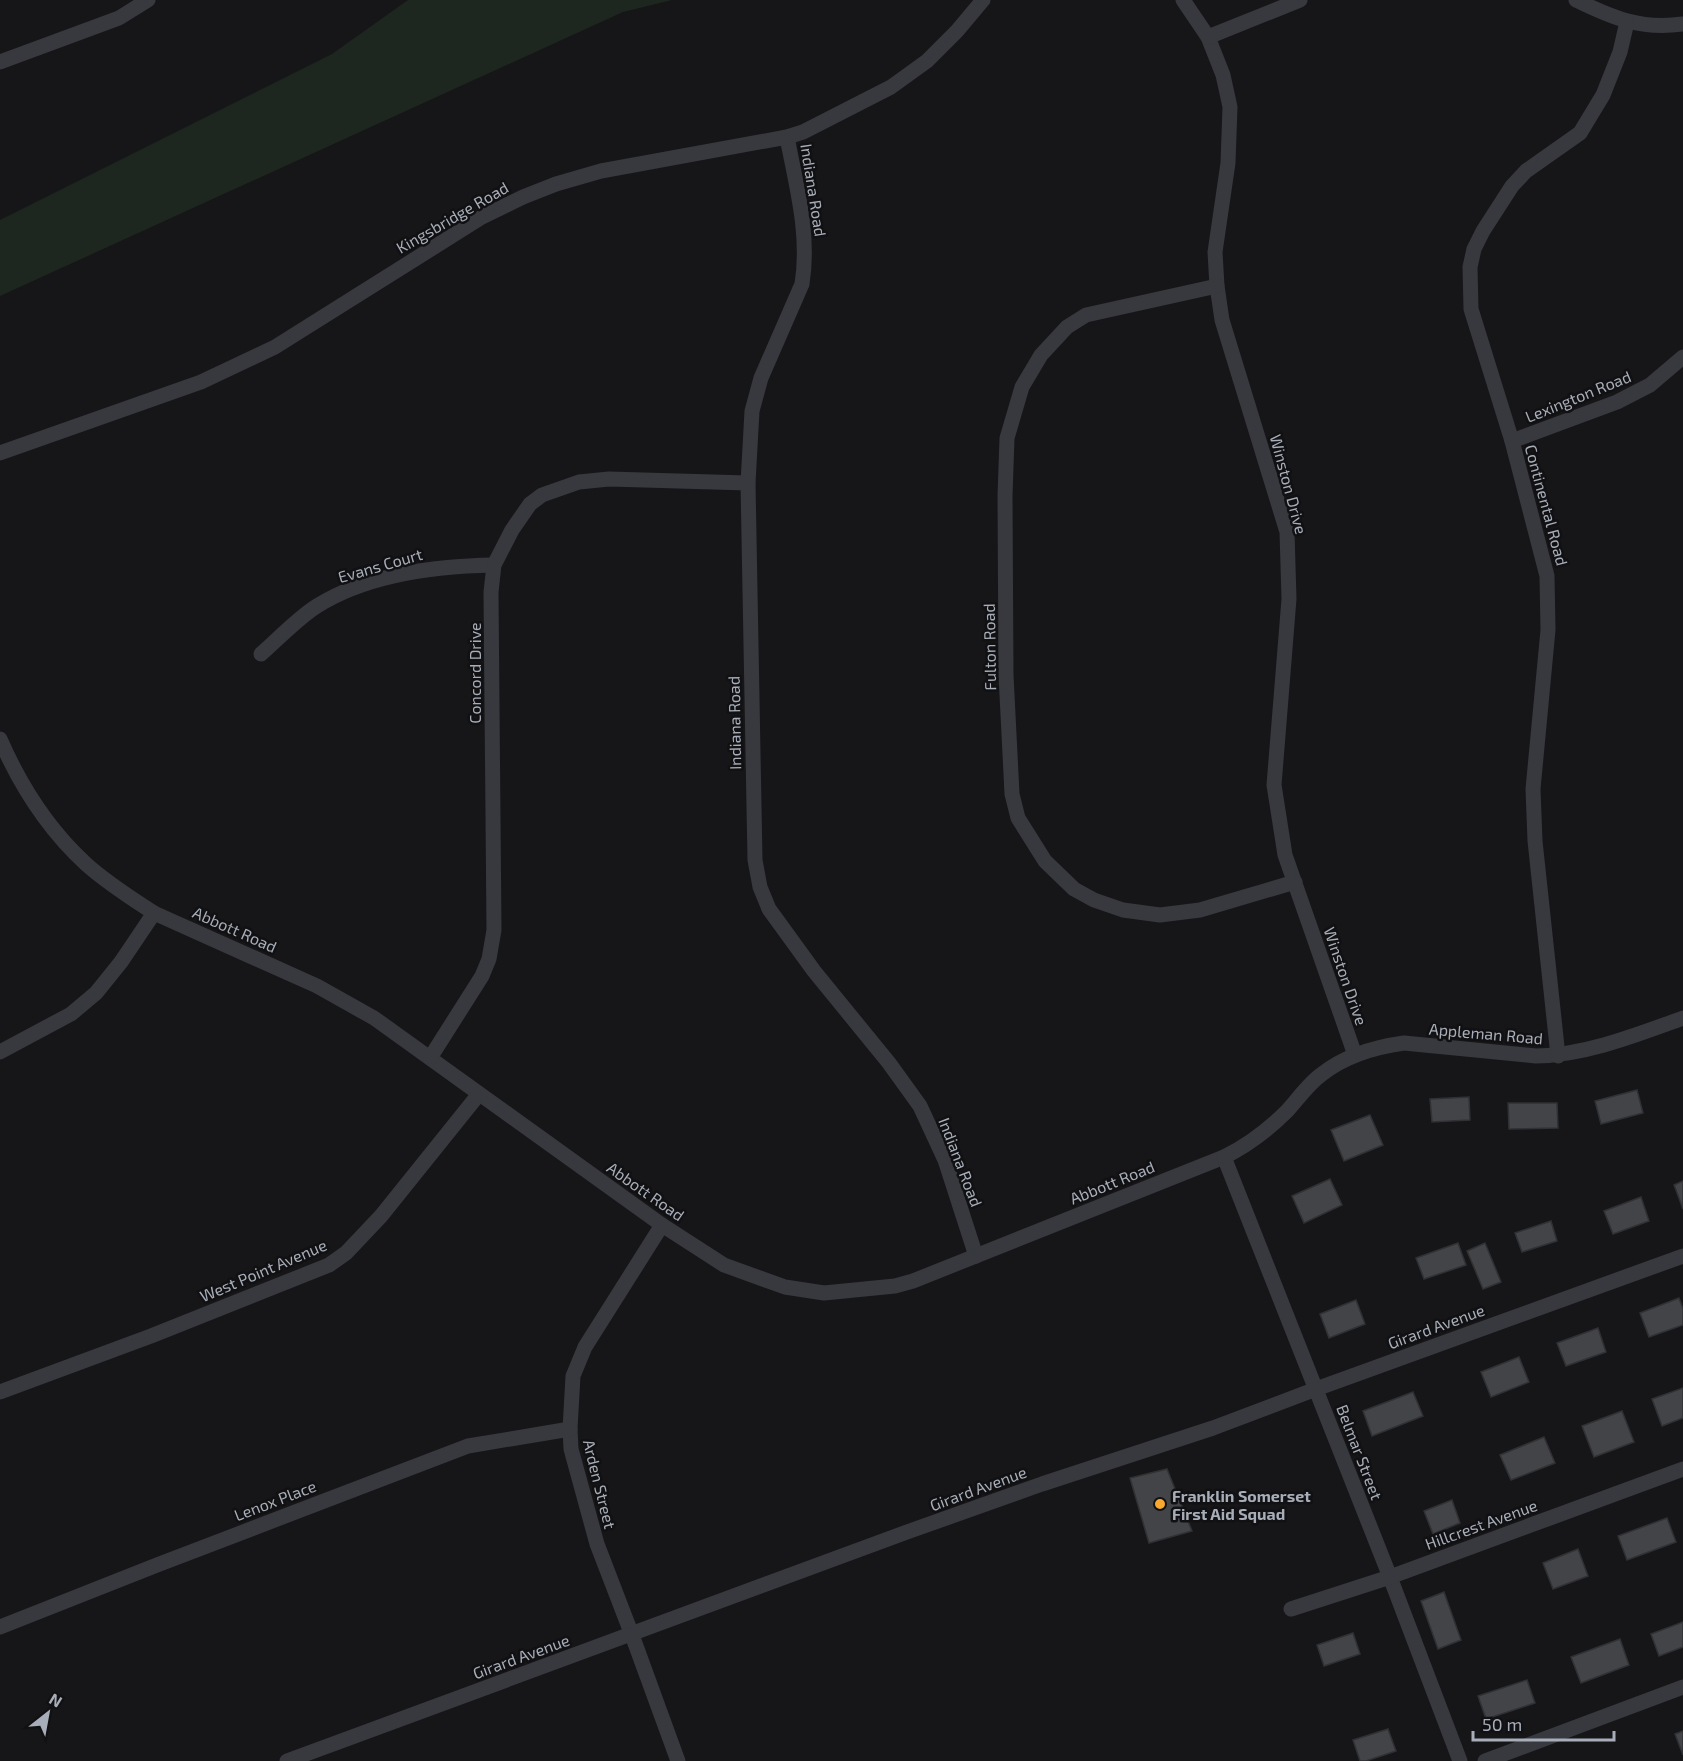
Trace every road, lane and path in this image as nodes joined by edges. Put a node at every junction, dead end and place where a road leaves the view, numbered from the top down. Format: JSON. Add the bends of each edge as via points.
{"nodes":[{"id":1,"x":148,"y":0,"type":"edge"},
{"id":2,"x":983,"y":0,"type":"edge"},
{"id":3,"x":1183,"y":0,"type":"edge"},
{"id":4,"x":1300,"y":0,"type":"edge"},
{"id":5,"x":1576,"y":0,"type":"edge"},
{"id":6,"x":1627,"y":22,"type":"junction"},
{"id":7,"x":1683,"y":24,"type":"edge"},
{"id":8,"x":1208,"y":38,"type":"junction"},
{"id":9,"x":0,"y":62,"type":"edge"},
{"id":10,"x":787,"y":137,"type":"junction"},
{"id":11,"x":1217,"y":286,"type":"junction"},
{"id":12,"x":1683,"y":357,"type":"edge"},
{"id":13,"x":1512,"y":441,"type":"junction"},
{"id":14,"x":0,"y":453,"type":"edge"},
{"id":15,"x":748,"y":483,"type":"junction"},
{"id":16,"x":494,"y":565,"type":"junction"},
{"id":17,"x":261,"y":654,"type":"dead end"},
{"id":18,"x":0,"y":739,"type":"edge"},
{"id":19,"x":1295,"y":882,"type":"junction"},
{"id":20,"x":154,"y":913,"type":"junction"},
{"id":21,"x":1683,"y":1018,"type":"edge"},
{"id":22,"x":0,"y":1052,"type":"edge"},
{"id":23,"x":1354,"y":1055,"type":"junction"},
{"id":24,"x":1558,"y":1056,"type":"junction"},
{"id":25,"x":430,"y":1058,"type":"junction"},
{"id":26,"x":479,"y":1094,"type":"junction"},
{"id":27,"x":1224,"y":1157,"type":"junction"},
{"id":28,"x":662,"y":1225,"type":"junction"},
{"id":29,"x":976,"y":1256,"type":"junction"},
{"id":30,"x":1683,"y":1256,"type":"edge"},
{"id":31,"x":1316,"y":1389,"type":"junction"},
{"id":32,"x":0,"y":1392,"type":"edge"},
{"id":33,"x":570,"y":1429,"type":"junction"},
{"id":34,"x":1683,"y":1468,"type":"edge"},
{"id":35,"x":1390,"y":1577,"type":"junction"},
{"id":36,"x":1291,"y":1609,"type":"dead end"},
{"id":37,"x":0,"y":1627,"type":"edge"},
{"id":38,"x":632,"y":1635,"type":"junction"},
{"id":39,"x":1683,"y":1688,"type":"edge"},
{"id":40,"x":287,"y":1761,"type":"edge"},
{"id":41,"x":678,"y":1761,"type":"edge"},
{"id":42,"x":1460,"y":1761,"type":"edge"},
{"id":43,"x":1485,"y":1761,"type":"edge"}],
"edges":[{"from":1,"to":9,"type":"street","via":[[119,18]]},
{"from":2,"to":10,"type":"street","name":"Kingsbridge Road","via":[[927,61],[891,87]]},
{"from":3,"to":8,"type":"street","name":"Winston Drive"},
{"from":4,"to":8,"type":"street"},
{"from":5,"to":6,"type":"street"},
{"from":6,"to":7,"type":"street","via":[[1649,26]]},
{"from":6,"to":13,"type":"street","name":"Continental Road","via":[[1603,95],[1580,133],[1526,171],[1512,186],[1474,249],[1470,267],[1471,309]]},
{"from":8,"to":11,"type":"street","name":"Winston Drive","via":[[1223,75],[1230,107],[1228,163],[1215,252]]},
{"from":10,"to":14,"type":"street","name":"Kingsbridge Road","via":[[601,171],[534,192],[482,217],[275,347],[201,382]]},
{"from":10,"to":15,"type":"street","name":"Indiana Road","via":[[805,234],[804,267],[752,411]]},
{"from":11,"to":19,"type":"street","name":"Winston Drive","via":[[1222,320],[1287,532],[1289,599],[1274,784],[1285,855]]},
{"from":11,"to":19,"type":"street","name":"Fulton Road","via":[[1086,315],[1067,327],[1041,355],[1022,387],[1007,438],[1005,496],[1006,675],[1012,794],[1018,818],[1045,861],[1074,889],[1123,910],[1160,915],[1200,910]]},
{"from":12,"to":13,"type":"street","name":"Lexington Road","via":[[1650,385],[1617,402]]},
{"from":13,"to":24,"type":"street","name":"Continental Road","via":[[1547,576],[1548,630],[1533,789],[1534,841]]},
{"from":15,"to":16,"type":"street","name":"Concord Drive","via":[[609,479],[579,482],[542,495],[530,504]]},
{"from":15,"to":29,"type":"street","name":"Indiana Road","via":[[755,860],[760,887],[769,909],[814,971],[920,1106],[945,1160]]},
{"from":16,"to":17,"type":"street","name":"Evans Court","via":[[406,573],[348,590],[315,607]]},
{"from":16,"to":25,"type":"street","name":"Concord Drive","via":[[494,930],[482,976]]},
{"from":18,"to":20,"type":"street","name":"Abbott Road","via":[[34,803],[62,839],[86,864]]},
{"from":19,"to":23,"type":"street","name":"Winston Drive"},
{"from":20,"to":22,"type":"street","via":[[96,993],[71,1014]]},
{"from":20,"to":25,"type":"street","name":"Abbott Road","via":[[317,986],[374,1018]]},
{"from":21,"to":24,"type":"street","name":"Appleman Road","via":[[1629,1038]]},
{"from":23,"to":24,"type":"street","name":"Appleman Road","via":[[1404,1043]]},
{"from":23,"to":27,"type":"street","name":"Abbott Road","via":[[1321,1074],[1284,1114],[1241,1149]]},
{"from":25,"to":26,"type":"street","name":"Abbott Road"},
{"from":26,"to":28,"type":"street","name":"Abbott Road"},
{"from":26,"to":32,"type":"street","name":"West Point Avenue","via":[[381,1216],[346,1253],[328,1265]]},
{"from":27,"to":29,"type":"street","name":"Abbott Road"},
{"from":27,"to":31,"type":"street","name":"Belmar Street"},
{"from":28,"to":29,"type":"street","name":"Abbott Road","via":[[724,1265],[785,1287],[824,1293],[895,1286]]},
{"from":28,"to":33,"type":"street","name":"Arden Street","via":[[585,1347],[573,1376]]},
{"from":30,"to":31,"type":"street","name":"Girard Avenue"},
{"from":31,"to":35,"type":"street","name":"Belmar Street"},
{"from":31,"to":38,"type":"street","name":"Girard Avenue","via":[[952,1516]]},
{"from":33,"to":37,"type":"street","name":"Lenox Place","via":[[468,1446]]},
{"from":33,"to":38,"type":"street","name":"Arden Street","via":[[597,1544]]},
{"from":34,"to":35,"type":"street","name":"Hillcrest Avenue"},
{"from":35,"to":36,"type":"street","name":"Hillcrest Avenue"},
{"from":35,"to":42,"type":"street","name":"Belmar Street"},
{"from":38,"to":40,"type":"street","name":"Girard Avenue"},
{"from":38,"to":41,"type":"street","name":"Arden Street"},
{"from":39,"to":43,"type":"street"}]}
